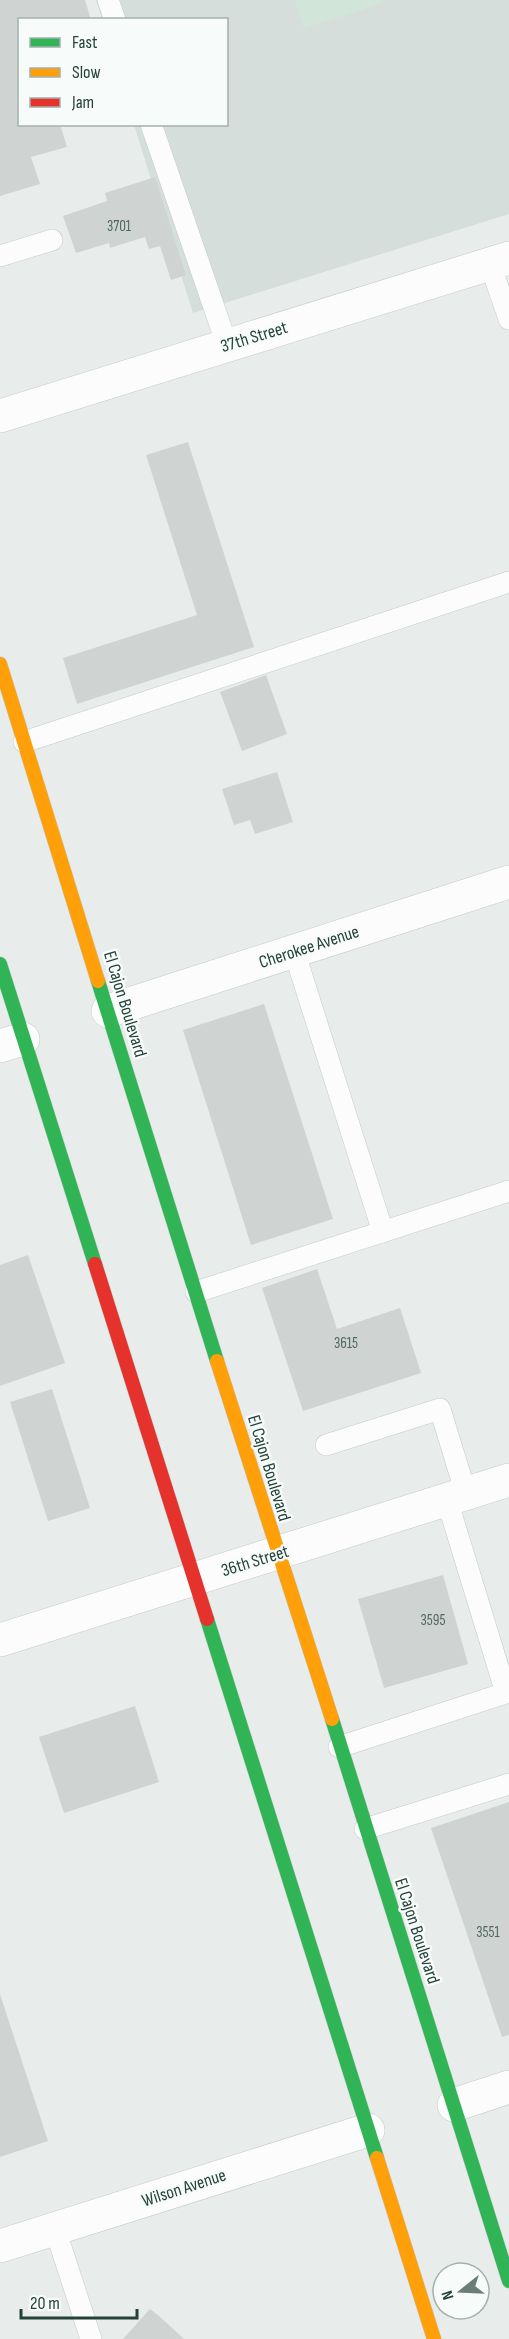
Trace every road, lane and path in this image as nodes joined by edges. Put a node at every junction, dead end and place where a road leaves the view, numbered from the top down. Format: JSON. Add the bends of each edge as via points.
{"nodes":[{"id":1,"x":108,"y":0,"type":"edge"},
{"id":2,"x":114,"y":18,"type":"edge"},
{"id":3,"x":152,"y":126,"type":"edge"},
{"id":4,"x":52,"y":240,"type":"dead end"},
{"id":5,"x":0,"y":256,"type":"edge"},
{"id":6,"x":499,"y":261,"type":"edge"},
{"id":7,"x":509,"y":319,"type":"edge"},
{"id":8,"x":227,"y":345,"type":"junction"},
{"id":9,"x":0,"y":416,"type":"edge"},
{"id":10,"x":509,"y":582,"type":"edge"},
{"id":11,"x":0,"y":664,"type":"edge"},
{"id":12,"x":24,"y":742,"type":"junction"},
{"id":13,"x":509,"y":882,"type":"edge"},
{"id":14,"x":294,"y":951,"type":"junction"},
{"id":15,"x":0,"y":964,"type":"edge"},
{"id":16,"x":108,"y":1011,"type":"junction"},
{"id":17,"x":12,"y":1042,"type":"edge"},
{"id":18,"x":509,"y":1191,"type":"edge"},
{"id":19,"x":383,"y":1232,"type":"junction"},
{"id":20,"x":196,"y":1292,"type":"junction"},
{"id":21,"x":326,"y":1445,"type":"dead end"},
{"id":22,"x":509,"y":1480,"type":"edge"},
{"id":23,"x":456,"y":1497,"type":"junction"},
{"id":24,"x":277,"y":1554,"type":"junction"},
{"id":25,"x":194,"y":1580,"type":"junction"},
{"id":26,"x":0,"y":1640,"type":"edge"},
{"id":27,"x":339,"y":1747,"type":"junction"},
{"id":28,"x":509,"y":1784,"type":"edge"},
{"id":29,"x":365,"y":1829,"type":"junction"},
{"id":30,"x":509,"y":2087,"type":"edge"},
{"id":31,"x":454,"y":2105,"type":"junction"},
{"id":32,"x":368,"y":2130,"type":"junction"},
{"id":33,"x":55,"y":2229,"type":"junction"},
{"id":34,"x":0,"y":2247,"type":"edge"},
{"id":35,"x":509,"y":2281,"type":"edge"},
{"id":36,"x":91,"y":2339,"type":"edge"},
{"id":37,"x":434,"y":2339,"type":"edge"}],
"edges":[{"from":1,"to":2,"type":"lane"},
{"from":3,"to":8,"type":"lane"},
{"from":4,"to":5,"type":"lane"},
{"from":6,"to":7,"type":"lane"},
{"from":6,"to":8,"type":"street","name":"37th Street"},
{"from":8,"to":9,"type":"street","name":"37th Street"},
{"from":10,"to":12,"type":"lane"},
{"from":11,"to":12,"type":"main road","name":"El Cajon Boulevard"},
{"from":12,"to":16,"type":"main road","name":"El Cajon Boulevard"},
{"from":13,"to":14,"type":"street","name":"Cherokee Avenue"},
{"from":14,"to":16,"type":"street","name":"Cherokee Avenue"},
{"from":14,"to":19,"type":"lane"},
{"from":15,"to":17,"type":"main road"},
{"from":16,"to":20,"type":"main road","name":"El Cajon Boulevard"},
{"from":17,"to":25,"type":"main road"},
{"from":18,"to":19,"type":"lane"},
{"from":19,"to":20,"type":"lane"},
{"from":20,"to":24,"type":"main road","name":"El Cajon Boulevard"},
{"from":21,"to":23,"type":"lane","via":[[440,1410]]},
{"from":22,"to":23,"type":"street","name":"36th Street"},
{"from":23,"to":24,"type":"street","name":"36th Street"},
{"from":23,"to":27,"type":"lane","via":[[506,1693]]},
{"from":24,"to":25,"type":"street","name":"36th Street"},
{"from":24,"to":27,"type":"main road","name":"El Cajon Boulevard"},
{"from":25,"to":26,"type":"street","name":"36th Street"},
{"from":25,"to":32,"type":"main road"},
{"from":27,"to":29,"type":"main road","name":"El Cajon Boulevard"},
{"from":28,"to":29,"type":"lane"},
{"from":29,"to":31,"type":"main road","name":"El Cajon Boulevard"},
{"from":30,"to":31,"type":"street"},
{"from":31,"to":35,"type":"main road","name":"El Cajon Boulevard"},
{"from":32,"to":33,"type":"street","name":"Wilson Avenue"},
{"from":32,"to":37,"type":"main road"},
{"from":33,"to":34,"type":"street","name":"Wilson Avenue"},
{"from":33,"to":36,"type":"lane"}]}
